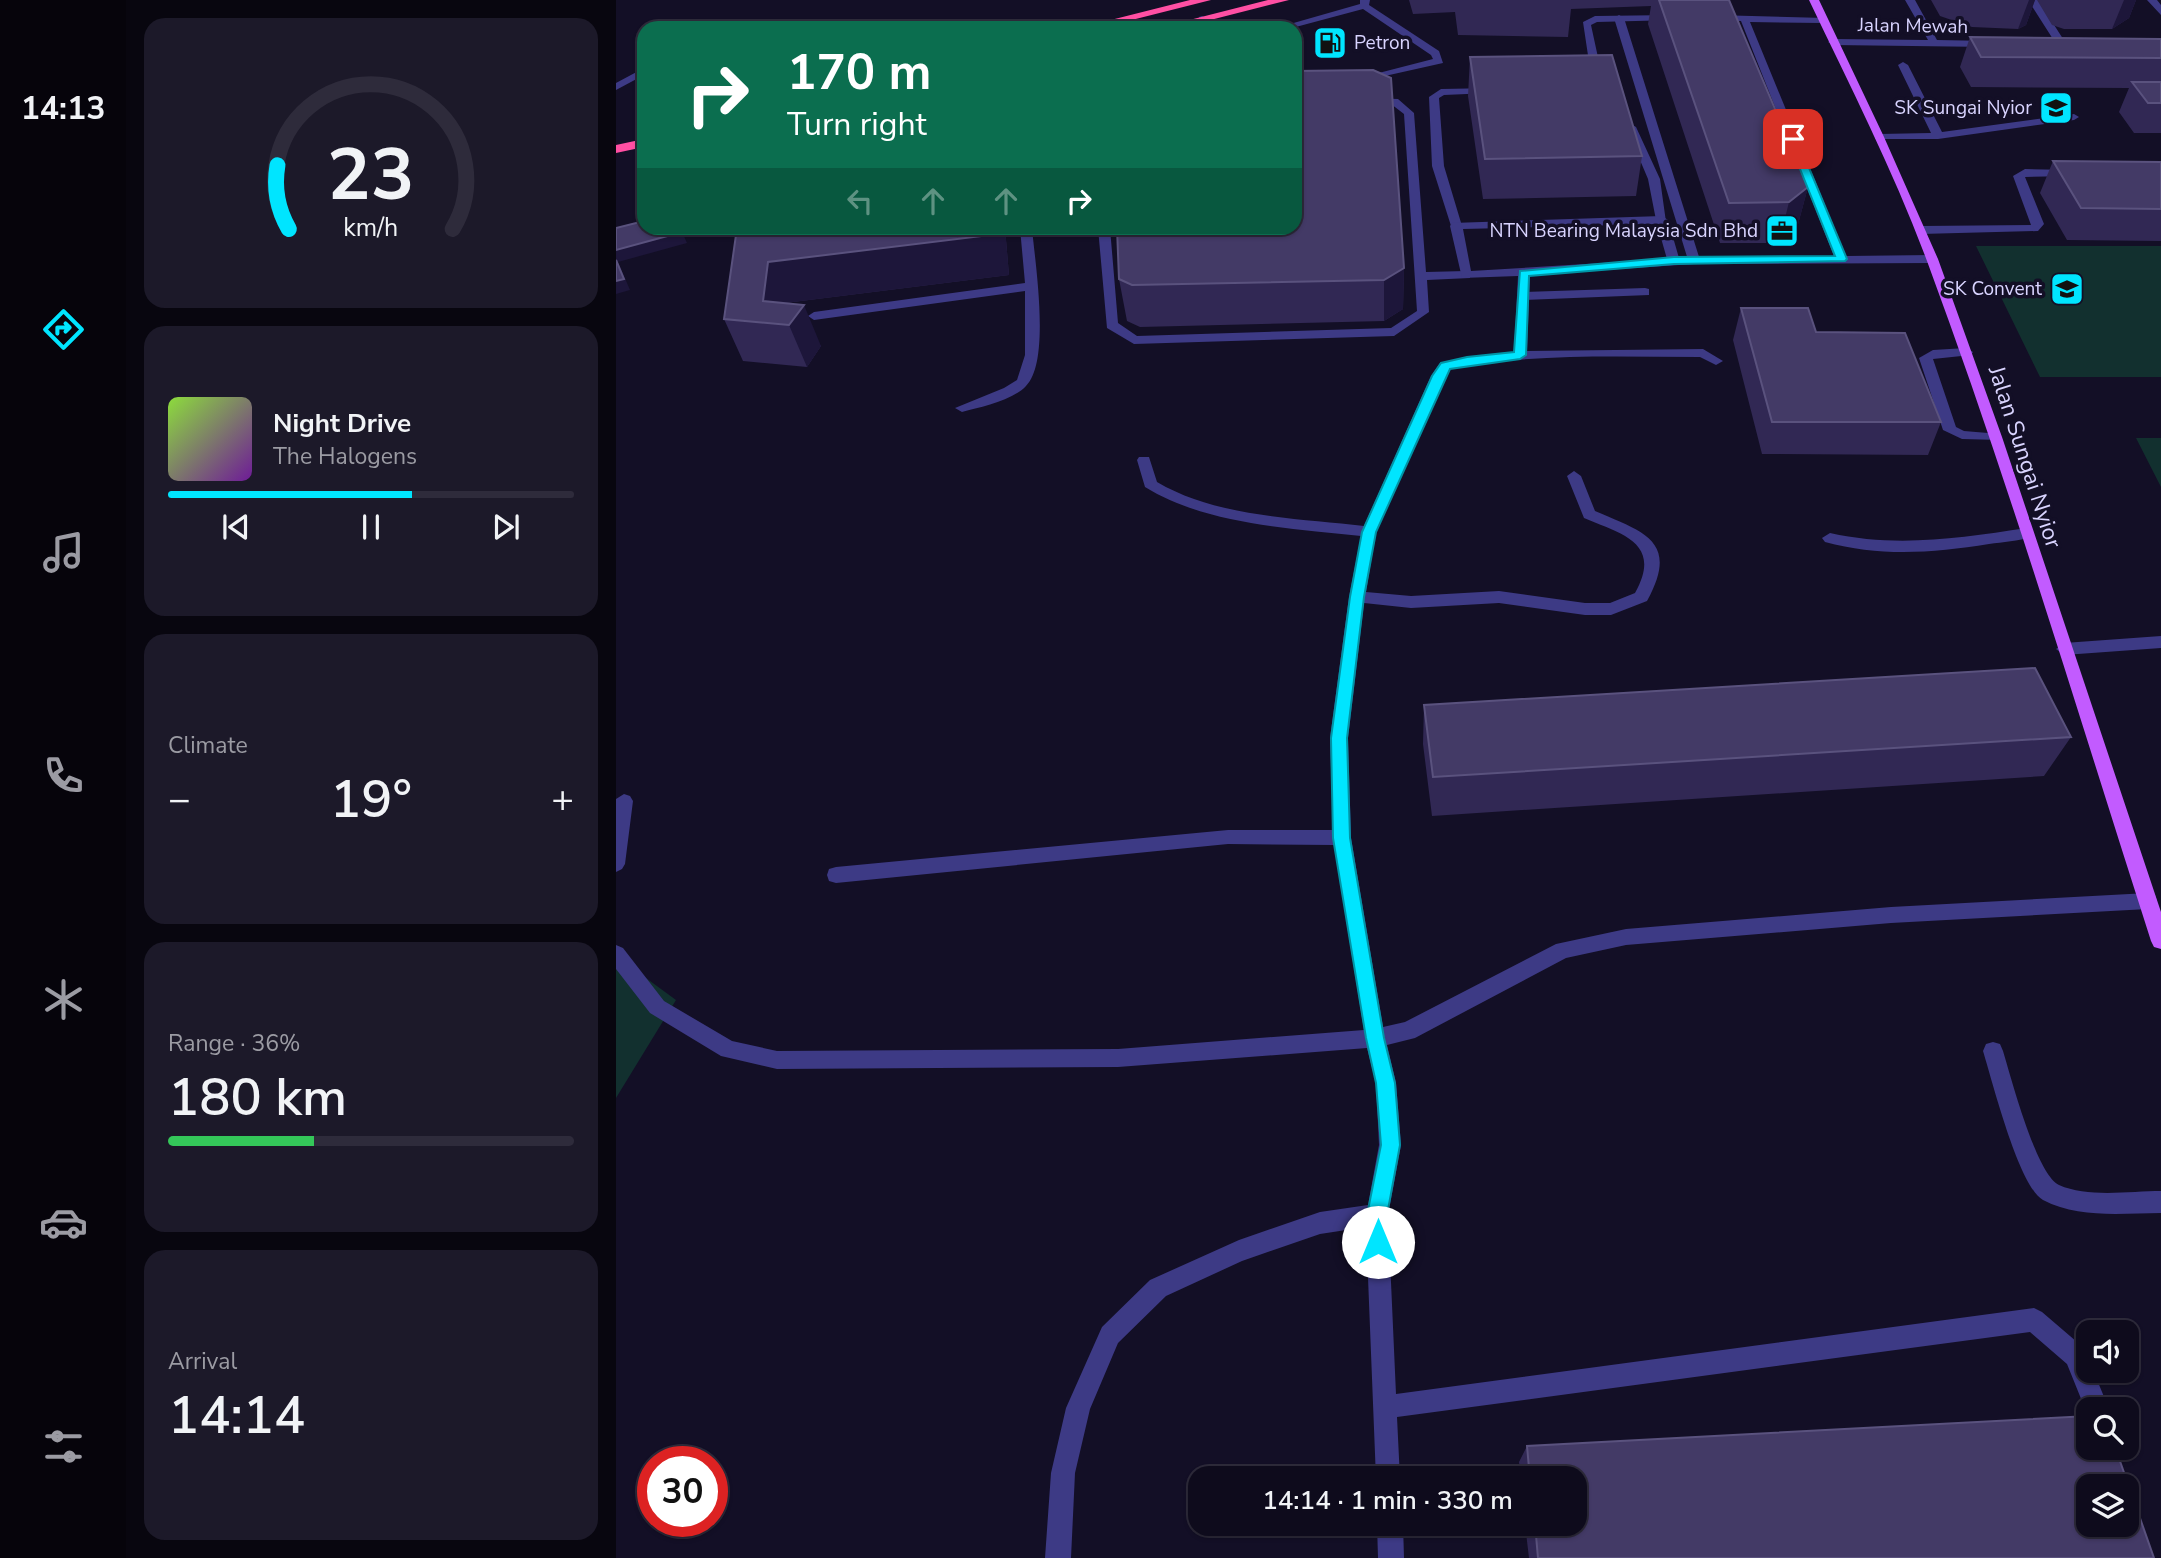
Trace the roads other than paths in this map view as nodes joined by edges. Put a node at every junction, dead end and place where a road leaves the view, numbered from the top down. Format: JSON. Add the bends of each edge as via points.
{"nodes":[{"id":1,"x":1205,"y":0,"type":"edge"},
{"id":2,"x":1283,"y":0,"type":"edge"},
{"id":3,"x":1814,"y":0,"type":"edge"},
{"id":4,"x":1910,"y":0,"type":"edge"},
{"id":5,"x":2033,"y":0,"type":"edge"},
{"id":6,"x":2152,"y":0,"type":"edge"},
{"id":7,"x":1365,"y":3,"type":"edge"},
{"id":8,"x":2161,"y":12,"type":"edge"},
{"id":9,"x":1619,"y":18,"type":"junction"},
{"id":10,"x":1688,"y":18,"type":"edge"},
{"id":11,"x":1702,"y":18,"type":"edge"},
{"id":12,"x":1744,"y":18,"type":"junction"},
{"id":13,"x":1202,"y":19,"type":"junction"},
{"id":14,"x":1822,"y":20,"type":"junction"},
{"id":15,"x":1114,"y":21,"type":"edge"},
{"id":16,"x":1194,"y":21,"type":"edge"},
{"id":17,"x":1206,"y":21,"type":"edge"},
{"id":18,"x":1302,"y":22,"type":"edge"},
{"id":19,"x":1833,"y":42,"type":"junction"},
{"id":20,"x":1934,"y":43,"type":"junction"},
{"id":21,"x":1998,"y":44,"type":"edge"},
{"id":22,"x":2050,"y":45,"type":"edge"},
{"id":23,"x":2062,"y":46,"type":"junction"},
{"id":24,"x":2075,"y":46,"type":"edge"},
{"id":25,"x":1594,"y":62,"type":"edge"},
{"id":26,"x":1903,"y":65,"type":"dead end"},
{"id":27,"x":637,"y":75,"type":"edge"},
{"id":28,"x":1371,"y":78,"type":"edge"},
{"id":29,"x":616,"y":87,"type":"edge"},
{"id":30,"x":1507,"y":90,"type":"edge"},
{"id":31,"x":1357,"y":101,"type":"edge"},
{"id":32,"x":2074,"y":117,"type":"dead end"},
{"id":33,"x":1627,"y":118,"type":"edge"},
{"id":34,"x":1938,"y":136,"type":"junction"},
{"id":35,"x":1879,"y":137,"type":"junction"},
{"id":36,"x":637,"y":144,"type":"edge"},
{"id":37,"x":616,"y":149,"type":"edge"},
{"id":38,"x":2079,"y":173,"type":"edge"},
{"id":39,"x":1662,"y":220,"type":"junction"},
{"id":40,"x":1456,"y":226,"type":"junction"},
{"id":41,"x":1921,"y":230,"type":"junction"},
{"id":42,"x":1027,"y":235,"type":"edge"},
{"id":43,"x":1105,"y":235,"type":"edge"},
{"id":44,"x":1841,"y":259,"type":"junction"},
{"id":45,"x":1932,"y":259,"type":"junction"},
{"id":46,"x":1674,"y":260,"type":"junction"},
{"id":47,"x":1694,"y":260,"type":"junction"},
{"id":48,"x":1524,"y":273,"type":"junction"},
{"id":49,"x":1466,"y":275,"type":"junction"},
{"id":50,"x":1419,"y":276,"type":"junction"},
{"id":51,"x":1031,"y":286,"type":"junction"},
{"id":52,"x":1645,"y":292,"type":"dead end"},
{"id":53,"x":1522,"y":296,"type":"junction"},
{"id":54,"x":814,"y":316,"type":"dead end"},
{"id":55,"x":1966,"y":352,"type":"junction"},
{"id":56,"x":1520,"y":355,"type":"junction"},
{"id":57,"x":1716,"y":361,"type":"dead end"},
{"id":58,"x":962,"y":408,"type":"dead end"},
{"id":59,"x":1995,"y":437,"type":"junction"},
{"id":60,"x":1144,"y":460,"type":"dead end"},
{"id":61,"x":1574,"y":476,"type":"dead end"},
{"id":62,"x":1369,"y":532,"type":"junction"},
{"id":63,"x":2027,"y":533,"type":"junction"},
{"id":64,"x":1830,"y":538,"type":"dead end"},
{"id":65,"x":1357,"y":597,"type":"junction"},
{"id":66,"x":2161,"y":642,"type":"edge"},
{"id":67,"x":2064,"y":649,"type":"junction"},
{"id":68,"x":624,"y":801,"type":"dead end"},
{"id":69,"x":1342,"y":838,"type":"junction"},
{"id":70,"x":616,"y":864,"type":"edge"},
{"id":71,"x":836,"y":875,"type":"dead end"},
{"id":72,"x":2148,"y":901,"type":"junction"},
{"id":73,"x":2161,"y":941,"type":"edge"},
{"id":74,"x":616,"y":954,"type":"edge"},
{"id":75,"x":1375,"y":1038,"type":"junction"},
{"id":76,"x":1993,"y":1051,"type":"dead end"},
{"id":77,"x":2161,"y":1202,"type":"edge"},
{"id":78,"x":1377,"y":1215,"type":"junction"},
{"id":79,"x":2092,"y":1397,"type":"edge"},
{"id":80,"x":1385,"y":1407,"type":"junction"},
{"id":81,"x":1387,"y":1466,"type":"edge"},
{"id":82,"x":1390,"y":1536,"type":"edge"},
{"id":83,"x":1058,"y":1558,"type":"edge"},
{"id":84,"x":1391,"y":1558,"type":"edge"}],
"edges":[{"from":1,"to":15,"type":"highway"},
{"from":2,"to":13,"type":"highway"},
{"from":3,"to":14,"type":"main road","name":"Jalan Sungai Nyior"},
{"from":4,"to":20,"type":"street"},
{"from":5,"to":23,"type":"street"},
{"from":6,"to":8,"type":"street"},
{"from":7,"to":18,"type":"street"},
{"from":7,"to":28,"type":"street","via":[[1435,53],[1439,61]]},
{"from":9,"to":10,"type":"street"},
{"from":9,"to":25,"type":"street","via":[[1586,24]]},
{"from":9,"to":47,"type":"street"},
{"from":11,"to":12,"type":"street"},
{"from":12,"to":14,"type":"street"},
{"from":12,"to":44,"type":"street"},
{"from":13,"to":16,"type":"highway"},
{"from":13,"to":17,"type":"street"},
{"from":14,"to":19,"type":"main road","name":"Jalan Sungai Nyior"},
{"from":19,"to":20,"type":"street","name":"Jalan Mewah"},
{"from":19,"to":35,"type":"main road","name":"Jalan Sungai Nyior"},
{"from":20,"to":21,"type":"street","name":"Jalan Mewah"},
{"from":22,"to":23,"type":"street"},
{"from":23,"to":24,"type":"street"},
{"from":26,"to":34,"type":"street"},
{"from":27,"to":29,"type":"street"},
{"from":30,"to":40,"type":"street","via":[[1441,92],[1434,97],[1438,166]]},
{"from":31,"to":50,"type":"street","via":[[1394,100],[1409,113]]},
{"from":32,"to":34,"type":"street"},
{"from":33,"to":39,"type":"street","via":[[1654,179]]},
{"from":34,"to":35,"type":"street"},
{"from":35,"to":41,"type":"main road","name":"Jalan Sungai Nyior"},
{"from":36,"to":37,"type":"highway"},
{"from":38,"to":41,"type":"street","via":[[2025,172],[2019,176],[2039,224],[2034,228]]},
{"from":39,"to":40,"type":"street"},
{"from":39,"to":46,"type":"street"},
{"from":40,"to":49,"type":"street"},
{"from":41,"to":45,"type":"main road","name":"Jalan Sungai Nyior"},
{"from":42,"to":51,"type":"street"},
{"from":43,"to":50,"type":"street","via":[[1112,325],[1135,340],[1394,332],[1423,312]]},
{"from":44,"to":45,"type":"street"},
{"from":44,"to":47,"type":"street"},
{"from":45,"to":55,"type":"main road","name":"Jalan Sungai Nyior"},
{"from":46,"to":47,"type":"street"},
{"from":46,"to":48,"type":"street"},
{"from":48,"to":49,"type":"street"},
{"from":48,"to":53,"type":"street"},
{"from":49,"to":50,"type":"street"},
{"from":51,"to":54,"type":"street"},
{"from":51,"to":58,"type":"street","via":[[1031,370],[1021,383]]},
{"from":52,"to":53,"type":"street"},
{"from":53,"to":56,"type":"street"},
{"from":55,"to":59,"type":"main road","name":"Jalan Sungai Nyior"},
{"from":55,"to":59,"type":"street","via":[[1926,358],[1950,430]]},
{"from":56,"to":57,"type":"street","via":[[1703,353]]},
{"from":56,"to":62,"type":"street","via":[[1446,366]]},
{"from":59,"to":63,"type":"main road","name":"Jalan Sungai Nyior"},
{"from":60,"to":62,"type":"street","via":[[1150,484],[1170,497],[1258,518]]},
{"from":61,"to":65,"type":"street","via":[[1589,514],[1637,535],[1649,552],[1653,573],[1641,597],[1611,609],[1585,609],[1499,597],[1411,602]]},
{"from":62,"to":65,"type":"street"},
{"from":63,"to":64,"type":"street","via":[[1915,550],[1861,547]]},
{"from":63,"to":67,"type":"main road","name":"Jalan Sungai Nyior"},
{"from":65,"to":69,"type":"street","via":[[1339,738]]},
{"from":66,"to":67,"type":"street"},
{"from":67,"to":72,"type":"main road","name":"Jalan Sungai Nyior"},
{"from":68,"to":70,"type":"street"},
{"from":69,"to":71,"type":"street","via":[[1228,837]]},
{"from":69,"to":75,"type":"street"},
{"from":72,"to":73,"type":"main road","name":"Jalan Sungai Nyior"},
{"from":72,"to":75,"type":"street","via":[[1891,915],[1626,937],[1563,950],[1408,1031]]},
{"from":74,"to":75,"type":"street","via":[[657,1007],[728,1049],[777,1060],[1118,1058]]},
{"from":75,"to":78,"type":"street","via":[[1386,1083],[1390,1145]]},
{"from":76,"to":77,"type":"street","via":[[2033,1171],[2046,1190],[2070,1199]]},
{"from":78,"to":80,"type":"street"},
{"from":78,"to":83,"type":"street","via":[[1320,1223],[1239,1251],[1158,1288],[1110,1335],[1078,1408],[1063,1473]]},
{"from":79,"to":80,"type":"street","via":[[2076,1356],[2034,1320]]},
{"from":80,"to":81,"type":"street"},
{"from":82,"to":84,"type":"street"}]}
